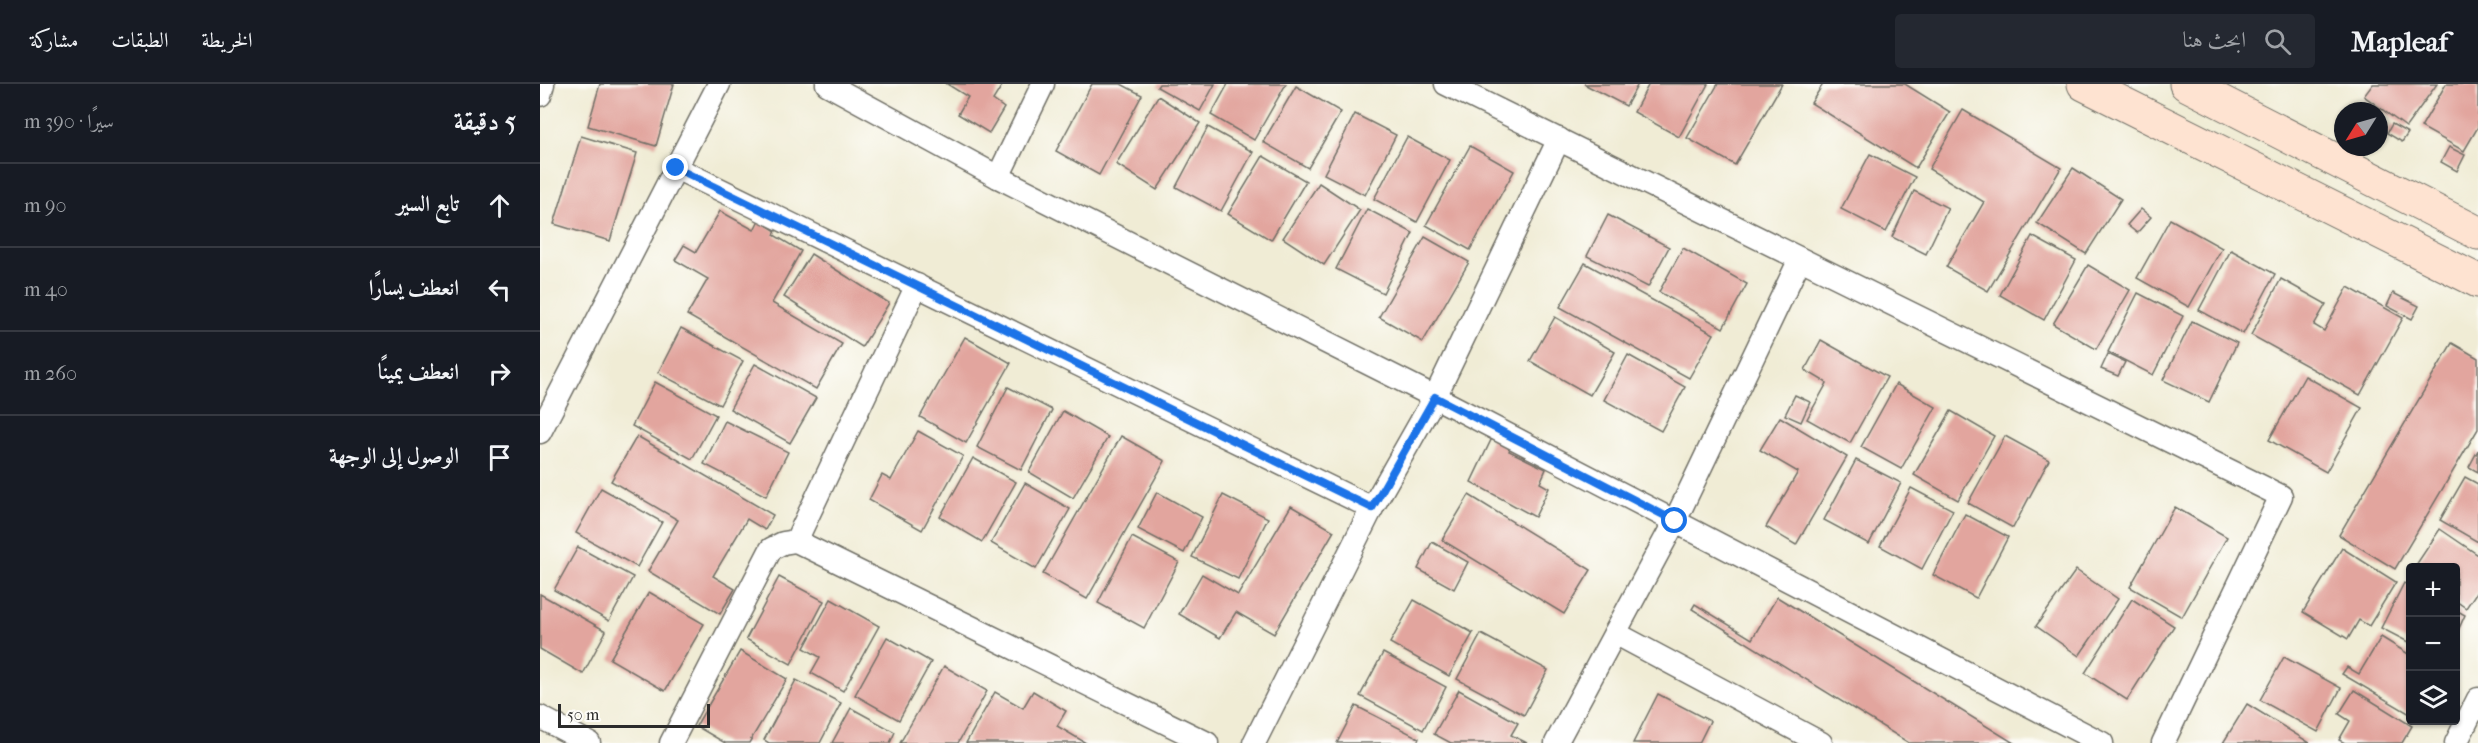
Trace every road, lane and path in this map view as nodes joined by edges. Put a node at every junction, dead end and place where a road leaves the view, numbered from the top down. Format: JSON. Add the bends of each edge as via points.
{"nodes":[{"id":1,"x":543,"y":84,"type":"edge"},
{"id":2,"x":719,"y":84,"type":"edge"},
{"id":3,"x":827,"y":84,"type":"edge"},
{"id":4,"x":1043,"y":84,"type":"edge"},
{"id":5,"x":1446,"y":84,"type":"edge"},
{"id":6,"x":2084,"y":84,"type":"edge"},
{"id":7,"x":2186,"y":84,"type":"edge"},
{"id":8,"x":540,"y":95,"type":"edge"},
{"id":9,"x":1559,"y":139,"type":"junction"},
{"id":10,"x":676,"y":168,"type":"junction"},
{"id":11,"x":998,"y":177,"type":"junction"},
{"id":12,"x":2478,"y":233,"type":"edge"},
{"id":13,"x":1800,"y":259,"type":"junction"},
{"id":14,"x":2478,"y":281,"type":"edge"},
{"id":15,"x":917,"y":285,"type":"junction"},
{"id":16,"x":1435,"y":397,"type":"junction"},
{"id":17,"x":540,"y":431,"type":"edge"},
{"id":18,"x":1372,"y":508,"type":"junction"},
{"id":19,"x":1675,"y":521,"type":"junction"},
{"id":20,"x":796,"y":541,"type":"junction"},
{"id":21,"x":1615,"y":633,"type":"junction"},
{"id":22,"x":2478,"y":699,"type":"edge"},
{"id":23,"x":540,"y":717,"type":"edge"},
{"id":24,"x":589,"y":743,"type":"edge"},
{"id":25,"x":671,"y":743,"type":"edge"},
{"id":26,"x":1207,"y":743,"type":"edge"},
{"id":27,"x":1254,"y":743,"type":"edge"},
{"id":28,"x":1556,"y":743,"type":"edge"},
{"id":29,"x":1821,"y":743,"type":"edge"},
{"id":30,"x":2102,"y":743,"type":"edge"},
{"id":31,"x":2163,"y":743,"type":"edge"},
{"id":32,"x":2456,"y":743,"type":"edge"}],
"edges":[{"from":1,"to":8,"type":"street"},
{"from":2,"to":10,"type":"street"},
{"from":3,"to":11,"type":"street"},
{"from":4,"to":11,"type":"street"},
{"from":5,"to":9,"type":"street"},
{"from":6,"to":14,"type":"street"},
{"from":7,"to":12,"type":"street"},
{"from":9,"to":13,"type":"street"},
{"from":9,"to":16,"type":"street"},
{"from":10,"to":15,"type":"street"},
{"from":10,"to":17,"type":"street"},
{"from":11,"to":16,"type":"street"},
{"from":13,"to":19,"type":"street"},
{"from":13,"to":31,"type":"street","via":[[2281,496]]},
{"from":15,"to":18,"type":"street"},
{"from":15,"to":20,"type":"street"},
{"from":16,"to":18,"type":"street"},
{"from":16,"to":19,"type":"street"},
{"from":18,"to":27,"type":"street"},
{"from":19,"to":21,"type":"street"},
{"from":19,"to":30,"type":"street"},
{"from":20,"to":25,"type":"street","via":[[771,549]]},
{"from":20,"to":26,"type":"street"},
{"from":21,"to":28,"type":"street"},
{"from":21,"to":29,"type":"street"},
{"from":22,"to":32,"type":"street"},
{"from":23,"to":24,"type":"street"}]}
